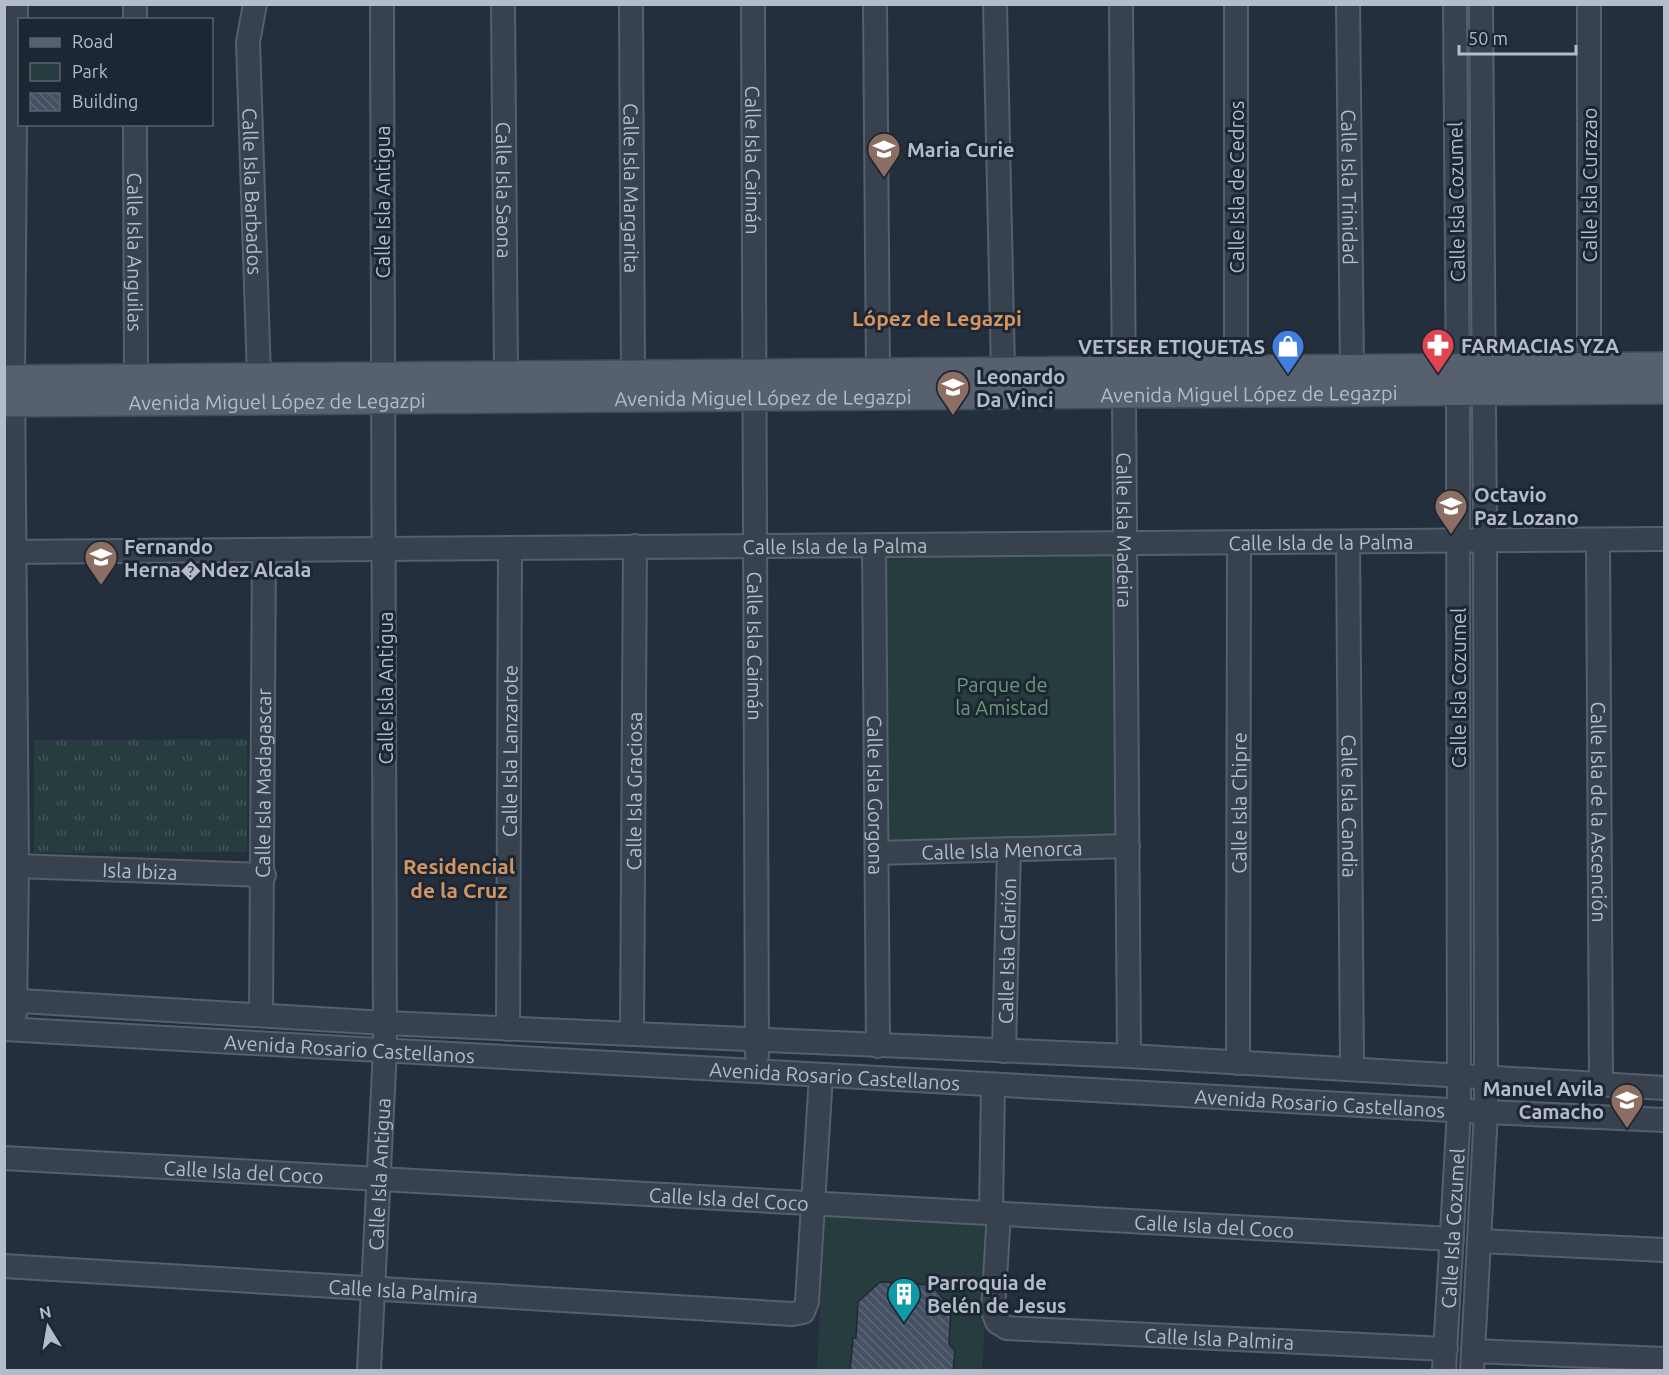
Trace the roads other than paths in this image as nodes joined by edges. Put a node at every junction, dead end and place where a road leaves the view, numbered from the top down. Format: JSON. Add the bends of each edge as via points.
{"nodes":[{"id":1,"x":15,"y":4,"type":"edge"},
{"id":2,"x":255,"y":4,"type":"edge"},
{"id":3,"x":382,"y":4,"type":"edge"},
{"id":4,"x":503,"y":4,"type":"edge"},
{"id":5,"x":631,"y":4,"type":"edge"},
{"id":6,"x":753,"y":4,"type":"edge"},
{"id":7,"x":874,"y":4,"type":"edge"},
{"id":8,"x":995,"y":4,"type":"edge"},
{"id":9,"x":1121,"y":4,"type":"edge"},
{"id":10,"x":1236,"y":4,"type":"edge"},
{"id":11,"x":1347,"y":4,"type":"edge"},
{"id":12,"x":1455,"y":4,"type":"edge"},
{"id":13,"x":1481,"y":4,"type":"edge"},
{"id":14,"x":1589,"y":4,"type":"edge"},
{"id":15,"x":135,"y":126,"type":"edge"},
{"id":16,"x":1589,"y":366,"type":"junction"},
{"id":17,"x":1665,"y":366,"type":"edge"},
{"id":18,"x":1352,"y":368,"type":"junction"},
{"id":19,"x":1236,"y":369,"type":"junction"},
{"id":20,"x":1003,"y":371,"type":"junction"},
{"id":21,"x":878,"y":372,"type":"junction"},
{"id":22,"x":633,"y":374,"type":"junction"},
{"id":23,"x":506,"y":375,"type":"junction"},
{"id":24,"x":259,"y":376,"type":"junction"},
{"id":25,"x":136,"y":377,"type":"junction"},
{"id":26,"x":1471,"y":379,"type":"junction"},
{"id":27,"x":1123,"y":382,"type":"junction"},
{"id":28,"x":755,"y":385,"type":"junction"},
{"id":29,"x":383,"y":388,"type":"junction"},
{"id":30,"x":9,"y":390,"type":"edge"},
{"id":31,"x":1665,"y":390,"type":"edge"},
{"id":32,"x":1665,"y":539,"type":"edge"},
{"id":33,"x":1598,"y":540,"type":"junction"},
{"id":34,"x":1458,"y":541,"type":"junction"},
{"id":35,"x":1485,"y":541,"type":"junction"},
{"id":36,"x":1348,"y":542,"type":"junction"},
{"id":37,"x":1125,"y":544,"type":"junction"},
{"id":38,"x":1239,"y":544,"type":"junction"},
{"id":39,"x":756,"y":545,"type":"junction"},
{"id":40,"x":874,"y":545,"type":"junction"},
{"id":41,"x":634,"y":546,"type":"junction"},
{"id":42,"x":510,"y":548,"type":"junction"},
{"id":43,"x":385,"y":549,"type":"junction"},
{"id":44,"x":264,"y":550,"type":"junction"},
{"id":45,"x":10,"y":552,"type":"edge"},
{"id":46,"x":1128,"y":846,"type":"junction"},
{"id":47,"x":1008,"y":849,"type":"junction"},
{"id":48,"x":878,"y":853,"type":"junction"},
{"id":49,"x":17,"y":866,"type":"junction"},
{"id":50,"x":264,"y":875,"type":"junction"},
{"id":51,"x":9,"y":1001,"type":"edge"},
{"id":52,"x":261,"y":1015,"type":"junction"},
{"id":53,"x":385,"y":1023,"type":"junction"},
{"id":54,"x":508,"y":1029,"type":"junction"},
{"id":55,"x":10,"y":1030,"type":"edge"},
{"id":56,"x":632,"y":1035,"type":"junction"},
{"id":57,"x":756,"y":1040,"type":"junction"},
{"id":58,"x":878,"y":1046,"type":"junction"},
{"id":59,"x":385,"y":1050,"type":"junction"},
{"id":60,"x":1004,"y":1051,"type":"junction"},
{"id":61,"x":1129,"y":1056,"type":"junction"},
{"id":62,"x":1238,"y":1063,"type":"junction"},
{"id":63,"x":1352,"y":1069,"type":"junction"},
{"id":64,"x":758,"y":1071,"type":"junction"},
{"id":65,"x":821,"y":1075,"type":"junction"},
{"id":66,"x":1458,"y":1076,"type":"junction"},
{"id":67,"x":1485,"y":1078,"type":"junction"},
{"id":68,"x":1601,"y":1084,"type":"junction"},
{"id":69,"x":993,"y":1085,"type":"junction"},
{"id":70,"x":1665,"y":1088,"type":"edge"},
{"id":71,"x":1459,"y":1111,"type":"junction"},
{"id":72,"x":1486,"y":1113,"type":"junction"},
{"id":73,"x":1665,"y":1120,"type":"edge"},
{"id":74,"x":4,"y":1158,"type":"edge"},
{"id":75,"x":380,"y":1178,"type":"junction"},
{"id":76,"x":815,"y":1203,"type":"junction"},
{"id":77,"x":995,"y":1213,"type":"junction"},
{"id":78,"x":1452,"y":1239,"type":"junction"},
{"id":79,"x":1479,"y":1240,"type":"junction"},
{"id":80,"x":1665,"y":1250,"type":"edge"},
{"id":81,"x":4,"y":1266,"type":"edge"},
{"id":82,"x":374,"y":1290,"type":"junction"},
{"id":83,"x":1665,"y":1359,"type":"edge"},
{"id":84,"x":1445,"y":1360,"type":"edge"},
{"id":85,"x":1473,"y":1361,"type":"edge"},
{"id":86,"x":369,"y":1371,"type":"edge"}],
"edges":[{"from":1,"to":30,"type":"street"},
{"from":2,"to":24,"type":"street","name":"Calle Isla Barbados","via":[[248,42]]},
{"from":3,"to":29,"type":"street","name":"Calle Isla Antigua"},
{"from":4,"to":23,"type":"street","name":"Calle Isla Saona"},
{"from":5,"to":22,"type":"street","name":"Calle Isla Margarita"},
{"from":6,"to":28,"type":"street","name":"Calle Isla Caimán"},
{"from":7,"to":21,"type":"street"},
{"from":8,"to":20,"type":"street"},
{"from":9,"to":27,"type":"street","name":"Calle Isla Madeira"},
{"from":10,"to":19,"type":"street","name":"Calle Isla de Cedros"},
{"from":11,"to":18,"type":"street","name":"Calle Isla Trinidad"},
{"from":12,"to":26,"type":"street","name":"Calle Isla Cozumel"},
{"from":13,"to":26,"type":"street","name":"Calle Isla Cozumel"},
{"from":14,"to":16,"type":"street","name":"Calle Isla Curazao"},
{"from":15,"to":25,"type":"street","name":"Calle Isla Anguilas"},
{"from":16,"to":17,"type":"main road","name":"Avenida Miguel López de Legazpi"},
{"from":16,"to":26,"type":"main road","name":"Avenida Miguel López de Legazpi"},
{"from":18,"to":19,"type":"main road","name":"Avenida Miguel López de Legazpi"},
{"from":18,"to":26,"type":"main road","name":"Avenida Miguel López de Legazpi"},
{"from":19,"to":27,"type":"main road","name":"Avenida Miguel López de Legazpi"},
{"from":20,"to":21,"type":"main road","name":"Avenida Miguel López de Legazpi"},
{"from":20,"to":27,"type":"main road","name":"Avenida Miguel López de Legazpi"},
{"from":21,"to":28,"type":"main road","name":"Avenida Miguel López de Legazpi"},
{"from":22,"to":23,"type":"main road","name":"Avenida Miguel López de Legazpi"},
{"from":22,"to":28,"type":"main road","name":"Avenida Miguel López de Legazpi"},
{"from":23,"to":29,"type":"main road","name":"Avenida Miguel López de Legazpi"},
{"from":24,"to":25,"type":"main road","name":"Avenida Miguel López de Legazpi"},
{"from":24,"to":29,"type":"main road","name":"Avenida Miguel López de Legazpi"},
{"from":25,"to":30,"type":"main road","name":"Avenida Miguel López de Legazpi"},
{"from":26,"to":27,"type":"main road","name":"Avenida Miguel López de Legazpi"},
{"from":26,"to":31,"type":"main road","name":"Avenida Miguel López de Legazpi"},
{"from":26,"to":34,"type":"street","name":"Calle Isla Cozumel"},
{"from":26,"to":35,"type":"street","name":"Calle Isla Cozumel"},
{"from":27,"to":28,"type":"main road","name":"Avenida Miguel López de Legazpi"},
{"from":27,"to":37,"type":"street","name":"Calle Isla Madeira"},
{"from":28,"to":29,"type":"main road","name":"Avenida Miguel López de Legazpi"},
{"from":28,"to":39,"type":"street","name":"Calle Isla Caimán"},
{"from":29,"to":30,"type":"main road","name":"Avenida Miguel López de Legazpi"},
{"from":29,"to":43,"type":"street","name":"Calle Isla Antigua"},
{"from":30,"to":45,"type":"street"},
{"from":32,"to":33,"type":"street","name":"Calle Isla de la Palma"},
{"from":33,"to":35,"type":"street","name":"Calle Isla de la Palma"},
{"from":33,"to":68,"type":"street","name":"Calle Isla de la Ascención"},
{"from":34,"to":35,"type":"street","name":"Calle Isla de la Palma"},
{"from":34,"to":36,"type":"street","name":"Calle Isla de la Palma"},
{"from":34,"to":66,"type":"street","name":"Calle Isla Cozumel"},
{"from":35,"to":67,"type":"street","name":"Calle Isla Cozumel"},
{"from":36,"to":38,"type":"street","name":"Calle Isla de la Palma"},
{"from":36,"to":63,"type":"street","name":"Calle Isla Candia"},
{"from":37,"to":38,"type":"street","name":"Calle Isla de la Palma"},
{"from":37,"to":40,"type":"street","name":"Calle Isla de la Palma"},
{"from":37,"to":46,"type":"street","name":"Calle Isla Madeira"},
{"from":38,"to":62,"type":"street","name":"Calle Isla Chipre"},
{"from":39,"to":40,"type":"street","name":"Calle Isla de la Palma"},
{"from":39,"to":41,"type":"street","name":"Calle Isla de la Palma"},
{"from":39,"to":57,"type":"street","name":"Calle Isla Caimán"},
{"from":40,"to":48,"type":"street","name":"Calle Isla Gorgona"},
{"from":41,"to":42,"type":"street","name":"Calle Isla de la Palma"},
{"from":41,"to":56,"type":"street","name":"Calle Isla Graciosa"},
{"from":42,"to":43,"type":"street","name":"Calle Isla de la Palma"},
{"from":42,"to":54,"type":"street","name":"Calle Isla Lanzarote"},
{"from":43,"to":44,"type":"street","name":"Calle Isla de la Palma"},
{"from":43,"to":53,"type":"street","name":"Calle Isla Antigua"},
{"from":44,"to":45,"type":"street","name":"Calle Isla de la Palma"},
{"from":44,"to":50,"type":"street","name":"Calle Isla Madagascar"},
{"from":45,"to":49,"type":"street"},
{"from":46,"to":47,"type":"street","name":"Calle Isla Menorca"},
{"from":46,"to":61,"type":"street","name":"Calle Isla Madeira"},
{"from":47,"to":48,"type":"street","name":"Calle Isla Menorca"},
{"from":47,"to":60,"type":"street","name":"Calle Isla Clarión"},
{"from":48,"to":58,"type":"street","name":"Calle Isla Gorgona"},
{"from":49,"to":50,"type":"street","name":"Isla Ibiza"},
{"from":49,"to":51,"type":"street"},
{"from":50,"to":52,"type":"street","name":"Calle Isla Madagascar"},
{"from":51,"to":52,"type":"street","name":"Avenida Rosario Castellanos"},
{"from":51,"to":55,"type":"street"},
{"from":52,"to":53,"type":"street","name":"Avenida Rosario Castellanos"},
{"from":53,"to":54,"type":"street","name":"Avenida Rosario Castellanos"},
{"from":53,"to":59,"type":"street","name":"Calle Isla Antigua"},
{"from":54,"to":56,"type":"street","name":"Avenida Rosario Castellanos"},
{"from":55,"to":59,"type":"street","name":"Avenida Rosario Castellanos"},
{"from":56,"to":57,"type":"street","name":"Avenida Rosario Castellanos"},
{"from":57,"to":58,"type":"street","name":"Avenida Rosario Castellanos"},
{"from":57,"to":64,"type":"street","name":"Calle Isla Caimán"},
{"from":58,"to":60,"type":"street","name":"Avenida Rosario Castellanos"},
{"from":59,"to":64,"type":"street","name":"Avenida Rosario Castellanos"},
{"from":59,"to":75,"type":"street","name":"Calle Isla Antigua"},
{"from":60,"to":61,"type":"street","name":"Avenida Rosario Castellanos"},
{"from":61,"to":62,"type":"street","name":"Avenida Rosario Castellanos"},
{"from":62,"to":63,"type":"street","name":"Avenida Rosario Castellanos"},
{"from":63,"to":66,"type":"street","name":"Avenida Rosario Castellanos"},
{"from":64,"to":65,"type":"street","name":"Avenida Rosario Castellanos"},
{"from":65,"to":69,"type":"street","name":"Avenida Rosario Castellanos"},
{"from":65,"to":76,"type":"street"},
{"from":66,"to":67,"type":"street","name":"Avenida Rosario Castellanos"},
{"from":66,"to":71,"type":"street","name":"Calle Isla Cozumel"},
{"from":67,"to":68,"type":"street","name":"Avenida Rosario Castellanos"},
{"from":67,"to":72,"type":"street","name":"Calle Isla Cozumel"},
{"from":68,"to":70,"type":"street","name":"Avenida Rosario Castellanos"},
{"from":69,"to":71,"type":"street","name":"Avenida Rosario Castellanos"},
{"from":69,"to":77,"type":"street"},
{"from":71,"to":72,"type":"street","name":"Avenida Rosario Castellanos"},
{"from":71,"to":78,"type":"street","name":"Calle Isla Cozumel"},
{"from":72,"to":73,"type":"street","name":"Avenida Rosario Castellanos"},
{"from":72,"to":79,"type":"street","name":"Calle Isla Cozumel"},
{"from":74,"to":75,"type":"street","name":"Calle Isla del Coco"},
{"from":75,"to":76,"type":"street","name":"Calle Isla del Coco"},
{"from":75,"to":82,"type":"street","name":"Calle Isla Antigua"},
{"from":76,"to":77,"type":"street","name":"Calle Isla del Coco"},
{"from":76,"to":82,"type":"street","name":"Calle Isla Palmira","via":[[803,1312],[780,1314]]},
{"from":77,"to":78,"type":"street","name":"Calle Isla del Coco"},
{"from":77,"to":84,"type":"street","name":"Calle Isla Palmira","via":[[993,1311],[997,1322],[1007,1328]]},
{"from":78,"to":84,"type":"street","name":"Calle Isla Cozumel"},
{"from":79,"to":80,"type":"street"},
{"from":79,"to":85,"type":"street","name":"Calle Isla Cozumel"},
{"from":81,"to":82,"type":"street","name":"Calle Isla Palmira"},
{"from":82,"to":86,"type":"street","name":"Calle Isla Antigua"},
{"from":83,"to":85,"type":"street"}]}
